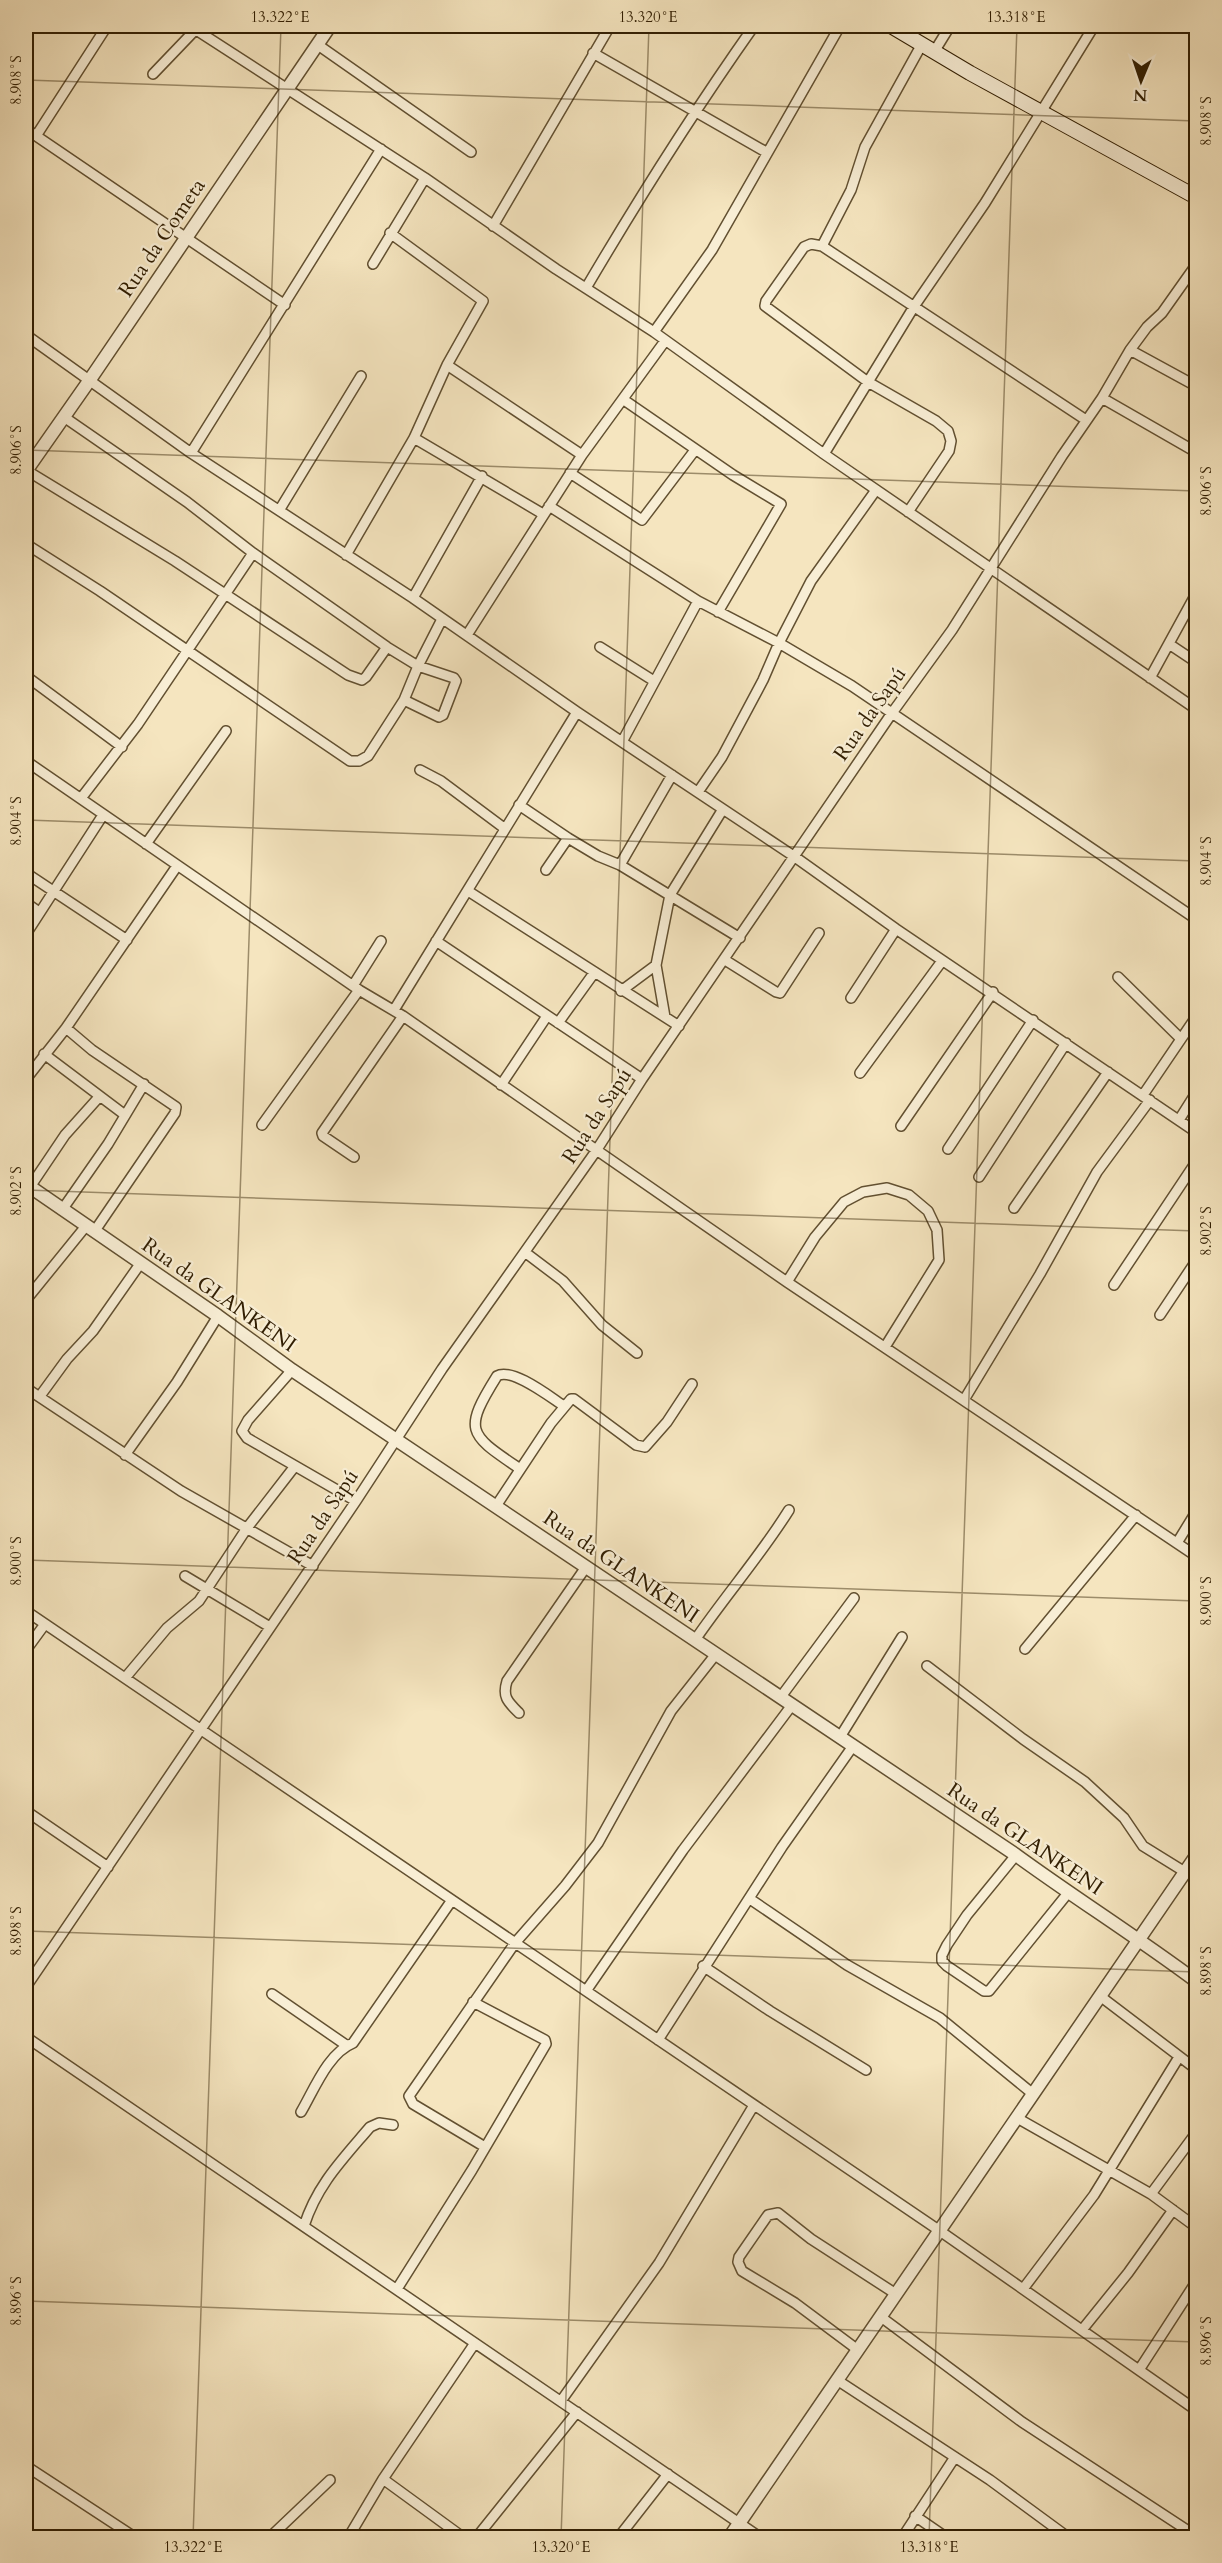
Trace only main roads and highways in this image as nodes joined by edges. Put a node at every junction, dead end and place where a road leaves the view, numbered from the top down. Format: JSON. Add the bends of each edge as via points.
{"nodes":[{"id":1,"x":891,"y":26,"type":"edge"},
{"id":2,"x":1197,"y":197,"type":"edge"}],
"edges":[{"from":1,"to":2,"type":"main road"}]}
